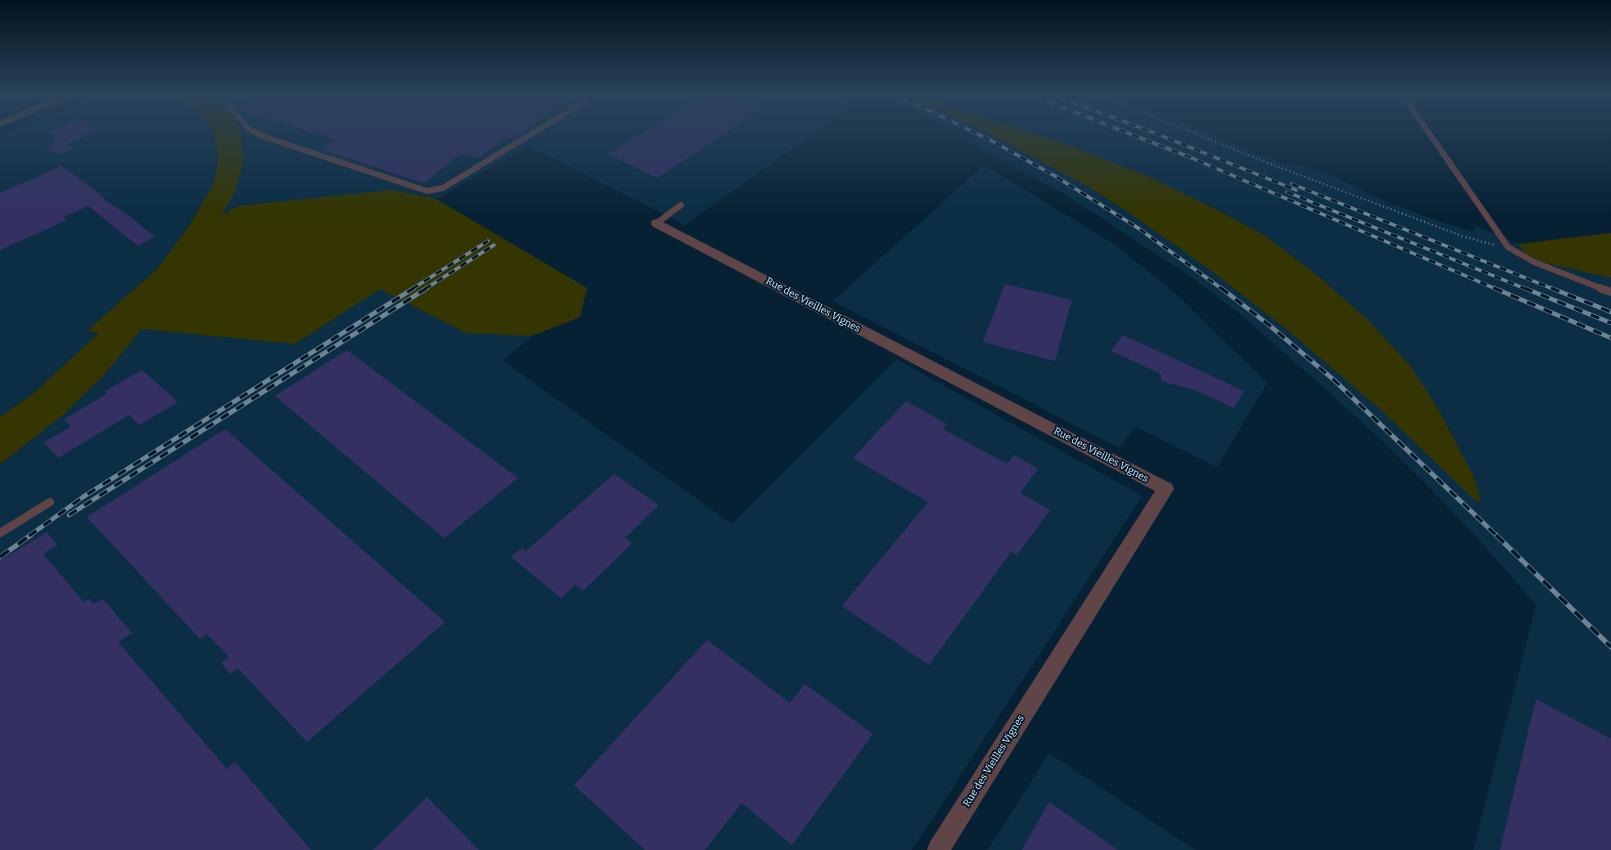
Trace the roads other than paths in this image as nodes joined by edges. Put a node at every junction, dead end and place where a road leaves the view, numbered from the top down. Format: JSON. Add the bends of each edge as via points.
{"nodes":[{"id":1,"x":258,"y":134,"type":"edge"},
{"id":2,"x":532,"y":134,"type":"edge"},
{"id":3,"x":1429,"y":134,"type":"edge"},
{"id":4,"x":681,"y":205,"type":"dead end"},
{"id":5,"x":656,"y":223,"type":"joint"},
{"id":6,"x":1611,"y":292,"type":"edge"},
{"id":7,"x":50,"y":502,"type":"dead end"},
{"id":8,"x":0,"y":533,"type":"edge"},
{"id":9,"x":938,"y":850,"type":"edge"}],
"edges":[{"from":1,"to":2,"type":"lane","via":[[427,191],[443,188]]},
{"from":3,"to":6,"type":"lane","via":[[1508,247],[1534,262]]},
{"from":4,"to":5,"type":"lane"},
{"from":5,"to":9,"type":"street","name":"Rue des Vieilles Vignes","via":[[1166,489]]},
{"from":7,"to":8,"type":"lane"}]}
